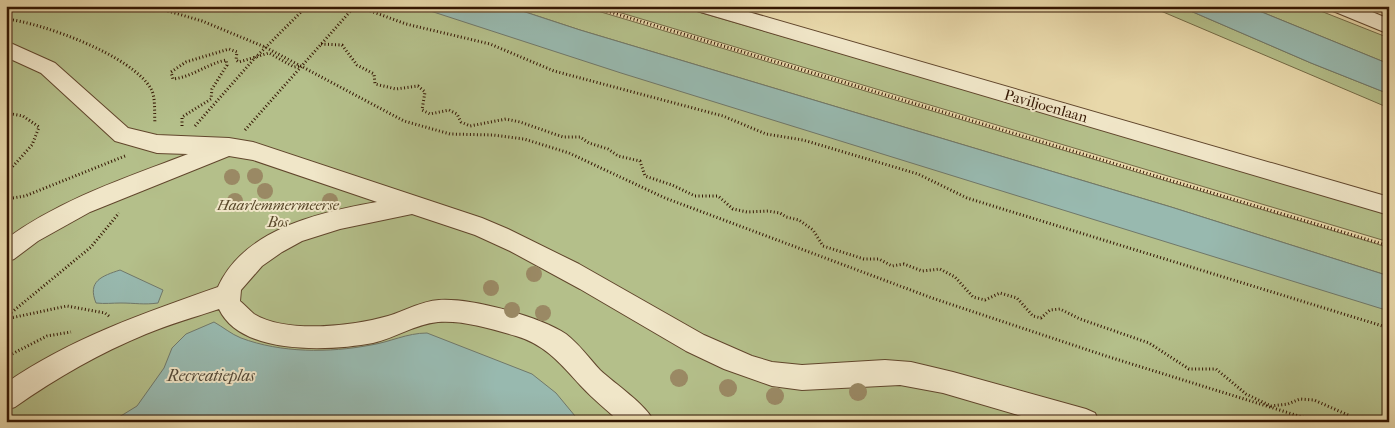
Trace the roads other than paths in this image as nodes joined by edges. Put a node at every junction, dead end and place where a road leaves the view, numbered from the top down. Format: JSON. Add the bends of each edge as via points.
{"nodes":[{"id":1,"x":704,"y":6,"type":"edge"},
{"id":2,"x":1340,"y":6,"type":"edge"},
{"id":3,"x":1389,"y":27,"type":"edge"},
{"id":4,"x":6,"y":48,"type":"edge"},
{"id":5,"x":229,"y":147,"type":"junction"},
{"id":6,"x":413,"y":204,"type":"junction"},
{"id":7,"x":1389,"y":206,"type":"edge"},
{"id":8,"x":6,"y":252,"type":"edge"},
{"id":9,"x":227,"y":295,"type":"junction"},
{"id":10,"x":6,"y":398,"type":"edge"},
{"id":11,"x":641,"y":422,"type":"edge"},
{"id":12,"x":1086,"y":422,"type":"edge"}],
"edges":[{"from":1,"to":7,"type":"street","name":"Paviljoenlaan"},
{"from":2,"to":3,"type":"street"},
{"from":4,"to":5,"type":"street","via":[[48,68],[122,134]]},
{"from":5,"to":6,"type":"street","via":[[253,151]]},
{"from":5,"to":8,"type":"street","via":[[67,213],[42,226]]},
{"from":6,"to":9,"type":"street","via":[[314,225],[285,238],[249,262],[229,287]]},
{"from":6,"to":12,"type":"street","via":[[515,242],[697,345],[742,364],[773,374],[900,374],[937,379]]},
{"from":9,"to":10,"type":"street","via":[[128,330],[83,351]]},
{"from":9,"to":11,"type":"street","via":[[231,308],[241,319],[266,331],[292,336],[367,332],[440,311],[515,325],[553,340],[571,354],[612,400]]}]}
